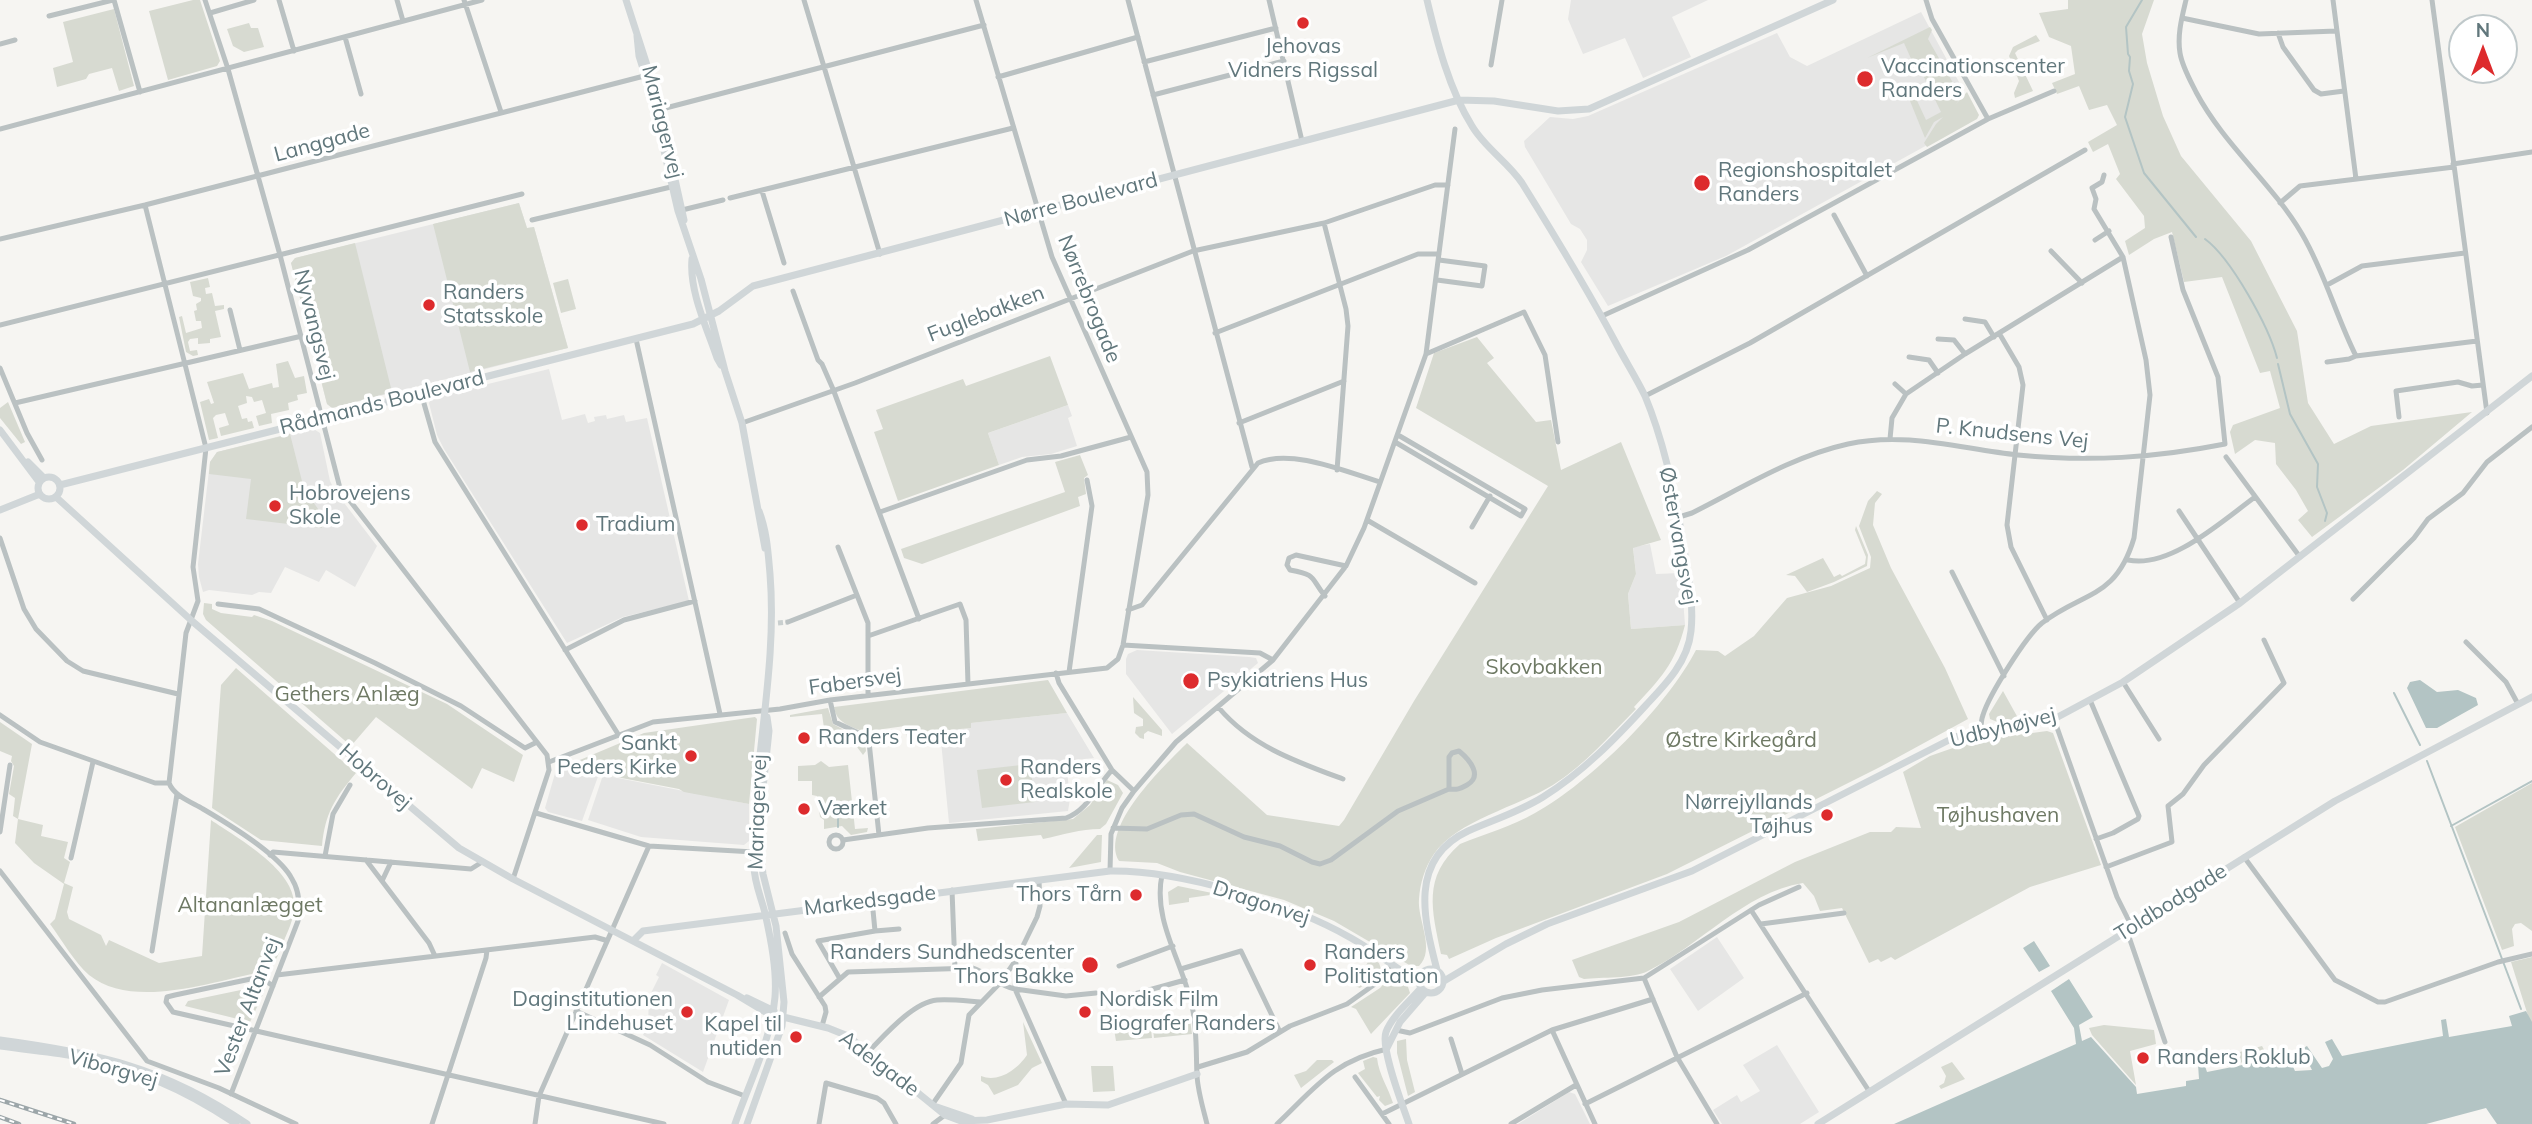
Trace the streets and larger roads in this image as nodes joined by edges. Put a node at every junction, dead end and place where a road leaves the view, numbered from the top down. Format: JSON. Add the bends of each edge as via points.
{"nodes":[{"id":1,"x":114,"y":0,"type":"edge"},
{"id":2,"x":205,"y":0,"type":"edge"},
{"id":3,"x":254,"y":0,"type":"edge"},
{"id":4,"x":279,"y":0,"type":"edge"},
{"id":5,"x":397,"y":0,"type":"edge"},
{"id":6,"x":482,"y":0,"type":"edge"},
{"id":7,"x":626,"y":0,"type":"edge"},
{"id":8,"x":804,"y":0,"type":"edge"},
{"id":9,"x":985,"y":0,"type":"edge"},
{"id":10,"x":1128,"y":0,"type":"edge"},
{"id":11,"x":1269,"y":0,"type":"edge"},
{"id":12,"x":1502,"y":0,"type":"edge"},
{"id":13,"x":1833,"y":0,"type":"edge"},
{"id":14,"x":1926,"y":0,"type":"edge"},
{"id":15,"x":2186,"y":0,"type":"edge"},
{"id":16,"x":2432,"y":0,"type":"edge"},
{"id":17,"x":977,"y":1,"type":"edge"},
{"id":18,"x":1429,"y":1,"type":"edge"},
{"id":19,"x":2333,"y":1,"type":"edge"},
{"id":20,"x":464,"y":2,"type":"edge"},
{"id":21,"x":210,"y":13,"type":"junction"},
{"id":22,"x":50,"y":16,"type":"dead end"},
{"id":23,"x":2182,"y":18,"type":"junction"},
{"id":24,"x":403,"y":21,"type":"junction"},
{"id":25,"x":984,"y":24,"type":"junction"},
{"id":26,"x":1276,"y":28,"type":"junction"},
{"id":27,"x":2336,"y":31,"type":"junction"},
{"id":28,"x":2278,"y":33,"type":"junction"},
{"id":29,"x":345,"y":37,"type":"junction"},
{"id":30,"x":1138,"y":37,"type":"junction"},
{"id":31,"x":15,"y":40,"type":"dead end"},
{"id":32,"x":0,"y":44,"type":"edge"},
{"id":33,"x":294,"y":51,"type":"junction"},
{"id":34,"x":1284,"y":61,"type":"junction"},
{"id":35,"x":1144,"y":62,"type":"junction"},
{"id":36,"x":1492,"y":65,"type":"dead end"},
{"id":37,"x":824,"y":66,"type":"junction"},
{"id":38,"x":228,"y":69,"type":"junction"},
{"id":39,"x":648,"y":75,"type":"junction"},
{"id":40,"x":999,"y":77,"type":"junction"},
{"id":41,"x":2054,"y":91,"type":"dead end"},
{"id":42,"x":2344,"y":91,"type":"junction"},
{"id":43,"x":140,"y":92,"type":"junction"},
{"id":44,"x":360,"y":94,"type":"dead end"},
{"id":45,"x":1153,"y":95,"type":"junction"},
{"id":46,"x":1459,"y":100,"type":"junction"},
{"id":47,"x":657,"y":110,"type":"junction"},
{"id":48,"x":501,"y":112,"type":"junction"},
{"id":49,"x":1988,"y":119,"type":"junction"},
{"id":50,"x":1013,"y":128,"type":"junction"},
{"id":51,"x":1455,"y":129,"type":"dead end"},
{"id":52,"x":0,"y":130,"type":"edge"},
{"id":53,"x":1302,"y":141,"type":"junction"},
{"id":54,"x":2085,"y":150,"type":"dead end"},
{"id":55,"x":2532,"y":152,"type":"edge"},
{"id":56,"x":2454,"y":166,"type":"junction"},
{"id":57,"x":854,"y":168,"type":"junction"},
{"id":58,"x":2104,"y":175,"type":"dead end"},
{"id":59,"x":258,"y":176,"type":"junction"},
{"id":60,"x":1175,"y":176,"type":"junction"},
{"id":61,"x":2356,"y":179,"type":"junction"},
{"id":62,"x":1448,"y":185,"type":"junction"},
{"id":63,"x":676,"y":186,"type":"junction"},
{"id":64,"x":762,"y":191,"type":"junction"},
{"id":65,"x":522,"y":194,"type":"dead end"},
{"id":66,"x":730,"y":198,"type":"dead end"},
{"id":67,"x":723,"y":200,"type":"dead end"},
{"id":68,"x":2280,"y":203,"type":"junction"},
{"id":69,"x":145,"y":205,"type":"junction"},
{"id":70,"x":681,"y":210,"type":"junction"},
{"id":71,"x":1038,"y":211,"type":"junction"},
{"id":72,"x":1834,"y":215,"type":"dead end"},
{"id":73,"x":532,"y":220,"type":"dead end"},
{"id":74,"x":1324,"y":223,"type":"junction"},
{"id":75,"x":2109,"y":231,"type":"junction"},
{"id":76,"x":2171,"y":237,"type":"dead end"},
{"id":77,"x":0,"y":239,"type":"edge"},
{"id":78,"x":2095,"y":240,"type":"dead end"},
{"id":79,"x":1193,"y":251,"type":"junction"},
{"id":80,"x":2051,"y":251,"type":"dead end"},
{"id":81,"x":2465,"y":253,"type":"junction"},
{"id":82,"x":880,"y":254,"type":"junction"},
{"id":83,"x":280,"y":255,"type":"junction"},
{"id":84,"x":1439,"y":257,"type":"junction"},
{"id":85,"x":2123,"y":257,"type":"junction"},
{"id":86,"x":783,"y":263,"type":"dead end"},
{"id":87,"x":1867,"y":276,"type":"junction"},
{"id":88,"x":1437,"y":281,"type":"junction"},
{"id":89,"x":2082,"y":282,"type":"junction"},
{"id":90,"x":164,"y":284,"type":"junction"},
{"id":91,"x":1340,"y":284,"type":"junction"},
{"id":92,"x":2328,"y":285,"type":"junction"},
{"id":93,"x":793,"y":291,"type":"dead end"},
{"id":94,"x":1069,"y":299,"type":"junction"},
{"id":95,"x":230,"y":310,"type":"dead end"},
{"id":96,"x":1602,"y":316,"type":"junction"},
{"id":97,"x":707,"y":317,"type":"junction"},
{"id":98,"x":1965,"y":319,"type":"dead end"},
{"id":99,"x":0,"y":325,"type":"edge"},
{"id":100,"x":1215,"y":333,"type":"junction"},
{"id":101,"x":1997,"y":335,"type":"junction"},
{"id":102,"x":302,"y":336,"type":"junction"},
{"id":103,"x":636,"y":339,"type":"junction"},
{"id":104,"x":1938,"y":339,"type":"dead end"},
{"id":105,"x":2477,"y":341,"type":"junction"},
{"id":106,"x":240,"y":350,"type":"junction"},
{"id":107,"x":1426,"y":354,"type":"junction"},
{"id":108,"x":1965,"y":354,"type":"junction"},
{"id":109,"x":2356,"y":356,"type":"junction"},
{"id":110,"x":1909,"y":357,"type":"dead end"},
{"id":111,"x":2327,"y":362,"type":"dead end"},
{"id":112,"x":185,"y":363,"type":"junction"},
{"id":113,"x":0,"y":368,"type":"edge"},
{"id":114,"x":1938,"y":373,"type":"junction"},
{"id":115,"x":2532,"y":376,"type":"edge"},
{"id":116,"x":1344,"y":381,"type":"junction"},
{"id":117,"x":1895,"y":384,"type":"dead end"},
{"id":118,"x":2483,"y":385,"type":"junction"},
{"id":119,"x":833,"y":389,"type":"junction"},
{"id":120,"x":421,"y":393,"type":"junction"},
{"id":121,"x":1906,"y":394,"type":"junction"},
{"id":122,"x":1645,"y":396,"type":"junction"},
{"id":123,"x":15,"y":403,"type":"junction"},
{"id":124,"x":2487,"y":414,"type":"junction"},
{"id":125,"x":2399,"y":416,"type":"dead end"},
{"id":126,"x":321,"y":419,"type":"junction"},
{"id":127,"x":742,"y":423,"type":"junction"},
{"id":128,"x":1239,"y":423,"type":"junction"},
{"id":129,"x":2532,"y":427,"type":"edge"},
{"id":130,"x":0,"y":430,"type":"edge"},
{"id":131,"x":1398,"y":435,"type":"junction"},
{"id":132,"x":1131,"y":437,"type":"junction"},
{"id":133,"x":1890,"y":439,"type":"junction"},
{"id":134,"x":1395,"y":442,"type":"junction"},
{"id":135,"x":1558,"y":442,"type":"dead end"},
{"id":136,"x":206,"y":448,"type":"junction"},
{"id":137,"x":2015,"y":454,"type":"junction"},
{"id":138,"x":2144,"y":457,"type":"junction"},
{"id":139,"x":2226,"y":457,"type":"dead end"},
{"id":140,"x":42,"y":460,"type":"dead end"},
{"id":141,"x":1252,"y":467,"type":"junction"},
{"id":142,"x":1337,"y":470,"type":"junction"},
{"id":143,"x":42,"y":480,"type":"junction"},
{"id":144,"x":1087,"y":480,"type":"dead end"},
{"id":145,"x":1380,"y":482,"type":"junction"},
{"id":146,"x":60,"y":485,"type":"junction"},
{"id":147,"x":1493,"y":490,"type":"junction"},
{"id":148,"x":40,"y":494,"type":"junction"},
{"id":149,"x":56,"y":497,"type":"junction"},
{"id":150,"x":1489,"y":497,"type":"junction"},
{"id":151,"x":2255,"y":497,"type":"junction"},
{"id":152,"x":0,"y":510,"type":"edge"},
{"id":153,"x":2179,"y":511,"type":"dead end"},
{"id":154,"x":880,"y":512,"type":"junction"},
{"id":155,"x":1679,"y":517,"type":"junction"},
{"id":156,"x":1367,"y":520,"type":"junction"},
{"id":157,"x":1472,"y":527,"type":"dead end"},
{"id":158,"x":0,"y":538,"type":"edge"},
{"id":159,"x":2198,"y":538,"type":"junction"},
{"id":160,"x":838,"y":547,"type":"dead end"},
{"id":161,"x":2300,"y":557,"type":"junction"},
{"id":162,"x":2127,"y":559,"type":"junction"},
{"id":163,"x":1346,"y":566,"type":"junction"},
{"id":164,"x":1952,"y":572,"type":"dead end"},
{"id":165,"x":1475,"y":583,"type":"dead end"},
{"id":166,"x":856,"y":595,"type":"junction"},
{"id":167,"x":1325,"y":596,"type":"junction"},
{"id":168,"x":2353,"y":599,"type":"dead end"},
{"id":169,"x":695,"y":601,"type":"junction"},
{"id":170,"x":2240,"y":603,"type":"junction"},
{"id":171,"x":218,"y":604,"type":"dead end"},
{"id":172,"x":1128,"y":610,"type":"junction"},
{"id":173,"x":919,"y":619,"type":"junction"},
{"id":174,"x":2047,"y":620,"type":"junction"},
{"id":175,"x":192,"y":621,"type":"junction"},
{"id":176,"x":788,"y":622,"type":"tunnel mouth"},
{"id":177,"x":868,"y":636,"type":"junction"},
{"id":178,"x":2264,"y":640,"type":"dead end"},
{"id":179,"x":2466,"y":642,"type":"dead end"},
{"id":180,"x":1123,"y":645,"type":"junction"},
{"id":181,"x":565,"y":650,"type":"junction"},
{"id":182,"x":1273,"y":660,"type":"junction"},
{"id":183,"x":1069,"y":672,"type":"junction"},
{"id":184,"x":1056,"y":673,"type":"junction"},
{"id":185,"x":2004,"y":676,"type":"junction"},
{"id":186,"x":2123,"y":682,"type":"junction"},
{"id":187,"x":968,"y":684,"type":"junction"},
{"id":188,"x":178,"y":694,"type":"junction"},
{"id":189,"x":868,"y":695,"type":"junction"},
{"id":190,"x":2532,"y":697,"type":"edge"},
{"id":191,"x":830,"y":700,"type":"junction"},
{"id":192,"x":2090,"y":701,"type":"junction"},
{"id":193,"x":2518,"y":704,"type":"junction"},
{"id":194,"x":1219,"y":708,"type":"junction"},
{"id":195,"x":767,"y":709,"type":"junction"},
{"id":196,"x":720,"y":714,"type":"junction"},
{"id":197,"x":0,"y":715,"type":"edge"},
{"id":198,"x":2054,"y":719,"type":"junction"},
{"id":199,"x":1981,"y":731,"type":"junction"},
{"id":200,"x":618,"y":734,"type":"junction"},
{"id":201,"x":2159,"y":739,"type":"dead end"},
{"id":202,"x":537,"y":742,"type":"junction"},
{"id":203,"x":93,"y":762,"type":"junction"},
{"id":204,"x":549,"y":762,"type":"junction"},
{"id":205,"x":10,"y":765,"type":"dead end"},
{"id":206,"x":1112,"y":770,"type":"junction"},
{"id":207,"x":1343,"y":779,"type":"dead end"},
{"id":208,"x":169,"y":783,"type":"junction"},
{"id":209,"x":350,"y":785,"type":"dead end"},
{"id":210,"x":1449,"y":789,"type":"junction"},
{"id":211,"x":1134,"y":791,"type":"junction"},
{"id":212,"x":177,"y":794,"type":"junction"},
{"id":213,"x":536,"y":813,"type":"junction"},
{"id":214,"x":1112,"y":828,"type":"junction"},
{"id":215,"x":0,"y":832,"type":"edge"},
{"id":216,"x":879,"y":835,"type":"junction"},
{"id":217,"x":2096,"y":839,"type":"junction"},
{"id":218,"x":843,"y":840,"type":"dead end"},
{"id":219,"x":649,"y":845,"type":"junction"},
{"id":220,"x":754,"y":852,"type":"junction"},
{"id":221,"x":270,"y":855,"type":"junction"},
{"id":222,"x":325,"y":856,"type":"junction"},
{"id":223,"x":2244,"y":857,"type":"junction"},
{"id":224,"x":71,"y":858,"type":"dead end"},
{"id":225,"x":366,"y":860,"type":"junction"},
{"id":226,"x":391,"y":862,"type":"junction"},
{"id":227,"x":482,"y":862,"type":"junction"},
{"id":228,"x":2106,"y":867,"type":"junction"},
{"id":229,"x":0,"y":871,"type":"edge"},
{"id":230,"x":1110,"y":871,"type":"junction"},
{"id":231,"x":1162,"y":875,"type":"junction"},
{"id":232,"x":513,"y":879,"type":"junction"},
{"id":233,"x":1039,"y":880,"type":"junction"},
{"id":234,"x":382,"y":881,"type":"junction"},
{"id":235,"x":1799,"y":887,"type":"dead end"},
{"id":236,"x":952,"y":890,"type":"junction"},
{"id":237,"x":872,"y":900,"type":"junction"},
{"id":238,"x":1751,"y":910,"type":"junction"},
{"id":239,"x":774,"y":913,"type":"junction"},
{"id":240,"x":765,"y":914,"type":"junction"},
{"id":241,"x":1844,"y":914,"type":"dead end"},
{"id":242,"x":1761,"y":923,"type":"junction"},
{"id":243,"x":611,"y":928,"type":"junction"},
{"id":244,"x":900,"y":929,"type":"dead end"},
{"id":245,"x":2129,"y":929,"type":"junction"},
{"id":246,"x":875,"y":931,"type":"junction"},
{"id":247,"x":785,"y":933,"type":"dead end"},
{"id":248,"x":605,"y":940,"type":"junction"},
{"id":249,"x":634,"y":940,"type":"junction"},
{"id":250,"x":1173,"y":946,"type":"junction"},
{"id":251,"x":487,"y":950,"type":"junction"},
{"id":252,"x":152,"y":951,"type":"dead end"},
{"id":253,"x":2532,"y":954,"type":"edge"},
{"id":254,"x":435,"y":956,"type":"junction"},
{"id":255,"x":1016,"y":960,"type":"junction"},
{"id":256,"x":1392,"y":964,"type":"junction"},
{"id":257,"x":1119,"y":966,"type":"dead end"},
{"id":258,"x":955,"y":968,"type":"junction"},
{"id":259,"x":1181,"y":969,"type":"junction"},
{"id":260,"x":1438,"y":974,"type":"junction"},
{"id":261,"x":277,"y":975,"type":"junction"},
{"id":262,"x":1644,"y":978,"type":"junction"},
{"id":263,"x":840,"y":979,"type":"junction"},
{"id":264,"x":1185,"y":980,"type":"junction"},
{"id":265,"x":1000,"y":983,"type":"junction"},
{"id":266,"x":1422,"y":984,"type":"junction"},
{"id":267,"x":273,"y":986,"type":"junction"},
{"id":268,"x":1015,"y":989,"type":"junction"},
{"id":269,"x":1096,"y":993,"type":"dead end"},
{"id":270,"x":1807,"y":993,"type":"junction"},
{"id":271,"x":819,"y":997,"type":"junction"},
{"id":272,"x":1120,"y":998,"type":"dead end"},
{"id":273,"x":1653,"y":999,"type":"junction"},
{"id":274,"x":981,"y":1002,"type":"junction"},
{"id":275,"x":576,"y":1011,"type":"junction"},
{"id":276,"x":773,"y":1012,"type":"junction"},
{"id":277,"x":784,"y":1016,"type":"junction"},
{"id":278,"x":822,"y":1026,"type":"junction"},
{"id":279,"x":1396,"y":1030,"type":"junction"},
{"id":280,"x":1552,"y":1030,"type":"junction"},
{"id":281,"x":254,"y":1032,"type":"junction"},
{"id":282,"x":1280,"y":1032,"type":"junction"},
{"id":283,"x":1451,"y":1039,"type":"dead end"},
{"id":284,"x":0,"y":1040,"type":"edge"},
{"id":285,"x":2165,"y":1042,"type":"dead end"},
{"id":286,"x":0,"y":1046,"type":"edge"},
{"id":287,"x":1387,"y":1049,"type":"junction"},
{"id":288,"x":868,"y":1052,"type":"junction"},
{"id":289,"x":1677,"y":1057,"type":"junction"},
{"id":290,"x":1197,"y":1071,"type":"junction"},
{"id":291,"x":1462,"y":1074,"type":"junction"},
{"id":292,"x":449,"y":1075,"type":"junction"},
{"id":293,"x":1354,"y":1077,"type":"dead end"},
{"id":294,"x":1576,"y":1084,"type":"junction"},
{"id":295,"x":1870,"y":1091,"type":"junction"},
{"id":296,"x":231,"y":1094,"type":"junction"},
{"id":297,"x":539,"y":1096,"type":"junction"},
{"id":298,"x":745,"y":1096,"type":"junction"},
{"id":299,"x":1066,"y":1104,"type":"junction"},
{"id":300,"x":1585,"y":1104,"type":"junction"},
{"id":301,"x":932,"y":1105,"type":"junction"},
{"id":302,"x":220,"y":1109,"type":"junction"},
{"id":303,"x":946,"y":1113,"type":"junction"},
{"id":304,"x":1382,"y":1114,"type":"junction"},
{"id":305,"x":1407,"y":1120,"type":"edge"},
{"id":306,"x":972,"y":1122,"type":"edge"},
{"id":307,"x":236,"y":1124,"type":"edge"},
{"id":308,"x":247,"y":1124,"type":"edge"},
{"id":309,"x":296,"y":1124,"type":"edge"},
{"id":310,"x":432,"y":1124,"type":"edge"},
{"id":311,"x":535,"y":1124,"type":"edge"},
{"id":312,"x":664,"y":1124,"type":"edge"},
{"id":313,"x":735,"y":1124,"type":"edge"},
{"id":314,"x":747,"y":1124,"type":"edge"},
{"id":315,"x":819,"y":1124,"type":"edge"},
{"id":316,"x":896,"y":1124,"type":"edge"},
{"id":317,"x":933,"y":1124,"type":"edge"},
{"id":318,"x":1207,"y":1124,"type":"edge"},
{"id":319,"x":1277,"y":1124,"type":"edge"},
{"id":320,"x":1389,"y":1124,"type":"edge"},
{"id":321,"x":1511,"y":1124,"type":"edge"},
{"id":322,"x":1595,"y":1124,"type":"edge"},
{"id":323,"x":1717,"y":1124,"type":"edge"},
{"id":324,"x":1818,"y":1124,"type":"edge"}],
"edges":[{"from":1,"to":22,"type":"street"},
{"from":1,"to":43,"type":"street"},
{"from":2,"to":21,"type":"street","name":"Nyvangsvej"},
{"from":3,"to":21,"type":"street"},
{"from":4,"to":33,"type":"street"},
{"from":5,"to":24,"type":"street"},
{"from":6,"to":20,"type":"street"},
{"from":7,"to":39,"type":"street","name":"Mariagervej"},
{"from":8,"to":37,"type":"street"},
{"from":9,"to":17,"type":"street"},
{"from":10,"to":30,"type":"street"},
{"from":11,"to":26,"type":"street"},
{"from":12,"to":36,"type":"street"},
{"from":13,"to":46,"type":"street","name":"Nørre Boulevard","via":[[1589,109],[1558,111]]},
{"from":14,"to":49,"type":"street"},
{"from":15,"to":23,"type":"street"},
{"from":16,"to":56,"type":"street"},
{"from":17,"to":25,"type":"street","name":"Nørrebrogade"},
{"from":18,"to":46,"type":"street","name":"Østervangsvej","via":[[1433,28]]},
{"from":19,"to":27,"type":"street"},
{"from":20,"to":24,"type":"street"},
{"from":20,"to":48,"type":"street"},
{"from":21,"to":38,"type":"street","name":"Nyvangsvej"},
{"from":23,"to":28,"type":"street","via":[[2244,32]]},
{"from":23,"to":68,"type":"street","via":[[2180,53],[2191,83],[2213,120]]},
{"from":24,"to":29,"type":"street"},
{"from":25,"to":37,"type":"street"},
{"from":25,"to":40,"type":"street","name":"Nørrebrogade"},
{"from":26,"to":34,"type":"street"},
{"from":26,"to":35,"type":"street"},
{"from":27,"to":28,"type":"street"},
{"from":27,"to":42,"type":"street"},
{"from":28,"to":42,"type":"street","via":[[2314,90],[2321,94]]},
{"from":29,"to":33,"type":"street"},
{"from":29,"to":44,"type":"street"},
{"from":30,"to":35,"type":"street"},
{"from":30,"to":40,"type":"street"},
{"from":31,"to":32,"type":"street"},
{"from":33,"to":38,"type":"street"},
{"from":34,"to":45,"type":"street"},
{"from":34,"to":53,"type":"street"},
{"from":35,"to":45,"type":"street"},
{"from":37,"to":47,"type":"street"},
{"from":37,"to":57,"type":"street"},
{"from":38,"to":43,"type":"street"},
{"from":38,"to":59,"type":"street","name":"Nyvangsvej"},
{"from":39,"to":47,"type":"street","name":"Mariagervej"},
{"from":39,"to":48,"type":"street","name":"Langgade"},
{"from":40,"to":50,"type":"street","name":"Nørrebrogade"},
{"from":41,"to":49,"type":"street"},
{"from":42,"to":61,"type":"street"},
{"from":43,"to":52,"type":"street"},
{"from":45,"to":60,"type":"street"},
{"from":46,"to":53,"type":"street","name":"Nørre Boulevard"},
{"from":46,"to":96,"type":"street","name":"Østervangsvej","via":[[1477,133],[1520,179]]},
{"from":47,"to":63,"type":"street","name":"Mariagervej"},
{"from":48,"to":59,"type":"street","name":"Langgade"},
{"from":49,"to":96,"type":"street","via":[[1748,250]]},
{"from":50,"to":57,"type":"street"},
{"from":50,"to":71,"type":"street","name":"Nørrebrogade"},
{"from":51,"to":62,"type":"street"},
{"from":53,"to":60,"type":"street","name":"Nørre Boulevard"},
{"from":54,"to":87,"type":"street"},
{"from":55,"to":56,"type":"street"},
{"from":56,"to":61,"type":"street"},
{"from":56,"to":81,"type":"street"},
{"from":57,"to":64,"type":"street"},
{"from":57,"to":82,"type":"street"},
{"from":58,"to":75,"type":"street","via":[[2092,188],[2094,209]]},
{"from":59,"to":69,"type":"street","name":"Langgade"},
{"from":59,"to":83,"type":"street","name":"Nyvangsvej"},
{"from":60,"to":71,"type":"street","name":"Nørre Boulevard"},
{"from":60,"to":79,"type":"street"},
{"from":61,"to":68,"type":"street","via":[[2300,187]]},
{"from":62,"to":74,"type":"street","name":"Fuglebakken","via":[[1435,185]]},
{"from":62,"to":84,"type":"street"},
{"from":63,"to":70,"type":"street","name":"Mariagervej"},
{"from":63,"to":73,"type":"street"},
{"from":64,"to":66,"type":"street"},
{"from":64,"to":86,"type":"street"},
{"from":65,"to":83,"type":"street"},
{"from":67,"to":70,"type":"street"},
{"from":68,"to":92,"type":"street"},
{"from":69,"to":77,"type":"street","name":"Langgade"},
{"from":69,"to":90,"type":"street"},
{"from":70,"to":97,"type":"street","name":"Mariagervej"},
{"from":71,"to":82,"type":"street","name":"Nørre Boulevard"},
{"from":71,"to":94,"type":"street","name":"Nørrebrogade"},
{"from":72,"to":87,"type":"street"},
{"from":74,"to":79,"type":"street","name":"Fuglebakken"},
{"from":74,"to":91,"type":"street"},
{"from":75,"to":78,"type":"street"},
{"from":75,"to":85,"type":"street"},
{"from":76,"to":138,"type":"street","name":"P. Knudsens Vej","via":[[2183,289],[2218,377],[2225,444]]},
{"from":79,"to":94,"type":"street","name":"Fuglebakken"},
{"from":79,"to":100,"type":"street"},
{"from":80,"to":89,"type":"street"},
{"from":81,"to":92,"type":"street","via":[[2362,266]]},
{"from":81,"to":105,"type":"street"},
{"from":82,"to":97,"type":"street","name":"Nørre Boulevard","via":[[753,286]]},
{"from":83,"to":90,"type":"street"},
{"from":83,"to":102,"type":"street","name":"Nyvangsvej"},
{"from":84,"to":88,"type":"street"},
{"from":84,"to":88,"type":"street","via":[[1485,266],[1482,286]]},
{"from":84,"to":91,"type":"street","via":[[1418,254]]},
{"from":85,"to":89,"type":"street"},
{"from":85,"to":138,"type":"street","via":[[2150,381]]},
{"from":87,"to":122,"type":"street"},
{"from":88,"to":107,"type":"street"},
{"from":89,"to":101,"type":"street"},
{"from":90,"to":99,"type":"street"},
{"from":90,"to":112,"type":"street"},
{"from":91,"to":100,"type":"street"},
{"from":91,"to":116,"type":"street","via":[[1348,326]]},
{"from":92,"to":109,"type":"street"},
{"from":93,"to":119,"type":"street"},
{"from":94,"to":119,"type":"street","name":"Fuglebakken"},
{"from":94,"to":132,"type":"street","name":"Nørrebrogade"},
{"from":95,"to":106,"type":"street"},
{"from":96,"to":122,"type":"street","name":"Østervangsvej"},
{"from":97,"to":103,"type":"street","name":"Rådmands Boulevard"},
{"from":97,"to":127,"type":"street","name":"Mariagervej"},
{"from":98,"to":101,"type":"street","via":[[1985,322]]},
{"from":100,"to":128,"type":"street"},
{"from":101,"to":108,"type":"street"},
{"from":101,"to":137,"type":"street","via":[[2022,376]]},
{"from":102,"to":106,"type":"street"},
{"from":102,"to":126,"type":"street","name":"Nyvangsvej"},
{"from":103,"to":120,"type":"street","name":"Rådmands Boulevard"},
{"from":103,"to":169,"type":"street"},
{"from":104,"to":108,"type":"street","via":[[1954,340]]},
{"from":105,"to":109,"type":"street"},
{"from":105,"to":118,"type":"street"},
{"from":106,"to":112,"type":"street"},
{"from":107,"to":131,"type":"street"},
{"from":107,"to":135,"type":"street","via":[[1524,312],[1545,355]]},
{"from":108,"to":114,"type":"street"},
{"from":109,"to":111,"type":"street"},
{"from":110,"to":114,"type":"street","via":[[1929,360]]},
{"from":112,"to":123,"type":"street"},
{"from":112,"to":136,"type":"street"},
{"from":113,"to":123,"type":"street"},
{"from":114,"to":121,"type":"street"},
{"from":115,"to":124,"type":"street","name":"Udbyhøjvej"},
{"from":116,"to":128,"type":"street"},
{"from":116,"to":142,"type":"street"},
{"from":117,"to":121,"type":"street"},
{"from":118,"to":124,"type":"street"},
{"from":118,"to":125,"type":"street","via":[[2458,382],[2396,391]]},
{"from":119,"to":127,"type":"street","name":"Fuglebakken"},
{"from":119,"to":154,"type":"street"},
{"from":120,"to":126,"type":"street","name":"Rådmands Boulevard"},
{"from":120,"to":181,"type":"street","via":[[435,442]]},
{"from":121,"to":133,"type":"street","via":[[1892,418]]},
{"from":122,"to":155,"type":"street","name":"Østervangsvej"},
{"from":123,"to":140,"type":"street"},
{"from":124,"to":161,"type":"street","name":"Udbyhøjvej"},
{"from":126,"to":136,"type":"street","name":"Rådmands Boulevard"},
{"from":126,"to":202,"type":"street","name":"Nyvangsvej","via":[[340,488]]},
{"from":127,"to":195,"type":"street","name":"Mariagervej","via":[[766,530],[775,623]]},
{"from":128,"to":141,"type":"street"},
{"from":129,"to":168,"type":"street","via":[[2487,462],[2463,493],[2428,519]]},
{"from":130,"to":143,"type":"street"},
{"from":131,"to":134,"type":"street"},
{"from":131,"to":147,"type":"street"},
{"from":132,"to":154,"type":"street","via":[[1027,460]]},
{"from":132,"to":172,"type":"street","name":"Nørrebrogade","via":[[1149,483]]},
{"from":133,"to":137,"type":"street","name":"P. Knudsens Vej"},
{"from":133,"to":155,"type":"street","name":"P. Knudsens Vej","via":[[1816,453]]},
{"from":134,"to":145,"type":"street"},
{"from":134,"to":150,"type":"street"},
{"from":136,"to":146,"type":"street","name":"Rådmands Boulevard"},
{"from":136,"to":175,"type":"street","via":[[193,567],[198,601]]},
{"from":137,"to":138,"type":"street","name":"P. Knudsens Vej","via":[[2067,459]]},
{"from":137,"to":174,"type":"street","via":[[2008,536]]},
{"from":138,"to":162,"type":"street","via":[[2135,533]]},
{"from":139,"to":151,"type":"street"},
{"from":141,"to":142,"type":"street","via":[[1284,457]]},
{"from":141,"to":172,"type":"street","via":[[1142,605]]},
{"from":142,"to":145,"type":"street"},
{"from":143,"to":146,"type":"street","via":[[52,477]]},
{"from":143,"to":148,"type":"street"},
{"from":144,"to":183,"type":"street","via":[[1092,506]]},
{"from":145,"to":156,"type":"street"},
{"from":146,"to":149,"type":"street"},
{"from":147,"to":150,"type":"street"},
{"from":147,"to":150,"type":"street","via":[[1525,509],[1523,513],[1521,516]]},
{"from":148,"to":149,"type":"street","via":[[46,499]]},
{"from":148,"to":152,"type":"street"},
{"from":149,"to":175,"type":"street","name":"Hobrovej"},
{"from":150,"to":157,"type":"street"},
{"from":151,"to":159,"type":"street"},
{"from":151,"to":161,"type":"street"},
{"from":153,"to":159,"type":"street"},
{"from":154,"to":173,"type":"street"},
{"from":155,"to":260,"type":"street","name":"Østervangsvej","via":[[1692,612],[1688,649],[1678,668],[1591,763],[1522,809],[1465,833],[1435,860],[1425,885],[1424,914]]},
{"from":156,"to":163,"type":"street"},
{"from":156,"to":165,"type":"street"},
{"from":158,"to":188,"type":"street","via":[[24,609],[67,661],[83,671]]},
{"from":159,"to":162,"type":"street","via":[[2156,559]]},
{"from":159,"to":170,"type":"street"},
{"from":160,"to":166,"type":"street"},
{"from":161,"to":170,"type":"street","name":"Udbyhøjvej"},
{"from":162,"to":174,"type":"street","via":[[2102,590]]},
{"from":163,"to":167,"type":"street"},
{"from":163,"to":167,"type":"street","via":[[1296,555],[1289,558],[1290,570],[1315,579]]},
{"from":164,"to":185,"type":"street"},
{"from":166,"to":176,"type":"street"},
{"from":166,"to":177,"type":"street","via":[[868,623]]},
{"from":167,"to":182,"type":"street"},
{"from":169,"to":181,"type":"street","via":[[624,620]]},
{"from":169,"to":196,"type":"street"},
{"from":170,"to":186,"type":"street","name":"Udbyhøjvej"},
{"from":171,"to":202,"type":"street","via":[[258,609],[461,706],[525,748]]},
{"from":172,"to":180,"type":"street"},
{"from":173,"to":177,"type":"street"},
{"from":173,"to":187,"type":"street","via":[[960,604],[966,620]]},
{"from":174,"to":185,"type":"street","via":[[2030,635]]},
{"from":175,"to":188,"type":"street","via":[[186,633]]},
{"from":175,"to":227,"type":"street","name":"Hobrovej","via":[[440,834]]},
{"from":177,"to":189,"type":"street"},
{"from":178,"to":228,"type":"street","via":[[2284,683],[2168,806],[2172,842]]},
{"from":179,"to":193,"type":"street","via":[[2506,682]]},
{"from":180,"to":182,"type":"street","via":[[1259,653]]},
{"from":180,"to":183,"type":"street","name":"Fabersvej","via":[[1118,659],[1107,668]]},
{"from":181,"to":200,"type":"street"},
{"from":182,"to":194,"type":"street"},
{"from":183,"to":184,"type":"street","name":"Fabersvej"},
{"from":184,"to":187,"type":"street","name":"Fabersvej"},
{"from":184,"to":206,"type":"street"},
{"from":185,"to":199,"type":"street","via":[[1983,712]]},
{"from":186,"to":192,"type":"street","name":"Udbyhøjvej"},
{"from":186,"to":201,"type":"street"},
{"from":187,"to":189,"type":"street","name":"Fabersvej"},
{"from":188,"to":208,"type":"street"},
{"from":189,"to":191,"type":"street","name":"Fabersvej"},
{"from":190,"to":193,"type":"street","name":"Toldbodgade"},
{"from":191,"to":195,"type":"street","name":"Fabersvej"},
{"from":191,"to":216,"type":"street","via":[[835,722],[869,742]]},
{"from":192,"to":198,"type":"street","name":"Udbyhøjvej"},
{"from":192,"to":217,"type":"street","via":[[2139,816],[2113,834]]},
{"from":193,"to":223,"type":"street","name":"Toldbodgade","via":[[2335,801]]},
{"from":194,"to":207,"type":"street","via":[[1273,752]]},
{"from":194,"to":211,"type":"street","via":[[1176,742]]},
{"from":195,"to":196,"type":"street","name":"Fabersvej"},
{"from":195,"to":220,"type":"street","name":"Mariagervej","via":[[755,802]]},
{"from":195,"to":239,"type":"street","name":"Mariagervej","via":[[760,850]]},
{"from":196,"to":200,"type":"street","name":"Fabersvej","via":[[653,722]]},
{"from":197,"to":203,"type":"street","via":[[40,742]]},
{"from":198,"to":199,"type":"street","name":"Udbyhøjvej"},
{"from":198,"to":217,"type":"street"},
{"from":199,"to":260,"type":"street","name":"Udbyhøjvej","via":[[1934,747],[1692,872],[1547,924],[1458,972]]},
{"from":200,"to":204,"type":"street","name":"Fabersvej"},
{"from":202,"to":204,"type":"street","name":"Nyvangsvej"},
{"from":203,"to":208,"type":"street","via":[[155,783]]},
{"from":203,"to":224,"type":"street"},
{"from":204,"to":213,"type":"street"},
{"from":205,"to":215,"type":"street"},
{"from":206,"to":211,"type":"street"},
{"from":206,"to":216,"type":"street","via":[[1075,815]]},
{"from":208,"to":212,"type":"street","name":"Vester Altanvej"},
{"from":209,"to":222,"type":"street","via":[[333,814]]},
{"from":210,"to":210,"type":"street","via":[[1458,790],[1475,778],[1459,751],[1449,757]]},
{"from":210,"to":214,"type":"street","via":[[1398,811],[1320,864],[1194,814],[1147,829]]},
{"from":211,"to":214,"type":"street"},
{"from":212,"to":221,"type":"street","name":"Vester Altanvej"},
{"from":212,"to":252,"type":"street"},
{"from":213,"to":219,"type":"street"},
{"from":213,"to":232,"type":"street"},
{"from":214,"to":230,"type":"street"},
{"from":216,"to":218,"type":"street"},
{"from":217,"to":228,"type":"street"},
{"from":219,"to":220,"type":"street"},
{"from":219,"to":243,"type":"street"},
{"from":220,"to":240,"type":"street","name":"Mariagervej","via":[[755,880]]},
{"from":221,"to":222,"type":"street"},
{"from":221,"to":261,"type":"street","name":"Vester Altanvej","via":[[293,880],[300,906]]},
{"from":222,"to":225,"type":"street"},
{"from":223,"to":245,"type":"street","name":"Toldbodgade"},
{"from":223,"to":253,"type":"street","via":[[2334,980],[2378,1002]]},
{"from":225,"to":226,"type":"street"},
{"from":225,"to":234,"type":"street"},
{"from":226,"to":227,"type":"street","via":[[471,869]]},
{"from":226,"to":234,"type":"street"},
{"from":227,"to":232,"type":"street","name":"Hobrovej"},
{"from":228,"to":245,"type":"street"},
{"from":229,"to":296,"type":"street","via":[[153,1065]]},
{"from":230,"to":231,"type":"street","name":"Dragonvej"},
{"from":230,"to":233,"type":"street","name":"Markedsgade"},
{"from":231,"to":250,"type":"street","via":[[1160,911]]},
{"from":231,"to":256,"type":"street","name":"Dragonvej","via":[[1304,914]]},
{"from":232,"to":243,"type":"street","name":"Hobrovej"},
{"from":233,"to":236,"type":"street","name":"Markedsgade"},
{"from":233,"to":255,"type":"street","via":[[1040,906]]},
{"from":234,"to":254,"type":"street"},
{"from":235,"to":238,"type":"street"},
{"from":236,"to":237,"type":"street","name":"Markedsgade"},
{"from":236,"to":258,"type":"street"},
{"from":237,"to":239,"type":"street","name":"Markedsgade"},
{"from":237,"to":246,"type":"street"},
{"from":238,"to":242,"type":"street"},
{"from":238,"to":262,"type":"street"},
{"from":239,"to":240,"type":"street","name":"Markedsgade"},
{"from":239,"to":277,"type":"street","name":"Mariagervej"},
{"from":240,"to":249,"type":"street","name":"Markedsgade","via":[[643,931]]},
{"from":240,"to":276,"type":"street","name":"Mariagervej","via":[[774,965]]},
{"from":241,"to":242,"type":"street"},
{"from":242,"to":270,"type":"street"},
{"from":243,"to":248,"type":"street"},
{"from":243,"to":249,"type":"street","name":"Hobrovej"},
{"from":244,"to":246,"type":"street"},
{"from":245,"to":285,"type":"street"},
{"from":245,"to":295,"type":"street","name":"Toldbodgade"},
{"from":246,"to":263,"type":"street","via":[[818,941]]},
{"from":247,"to":271,"type":"street","via":[[792,954]]},
{"from":248,"to":251,"type":"street","via":[[595,937]]},
{"from":248,"to":275,"type":"street"},
{"from":249,"to":276,"type":"street","name":"Hobrovej"},
{"from":250,"to":257,"type":"street"},
{"from":250,"to":259,"type":"street"},
{"from":251,"to":254,"type":"street"},
{"from":251,"to":292,"type":"street"},
{"from":254,"to":261,"type":"street"},
{"from":255,"to":265,"type":"street"},
{"from":255,"to":268,"type":"street"},
{"from":256,"to":266,"type":"street","name":"Dragonvej"},
{"from":256,"to":282,"type":"street","via":[[1363,995]]},
{"from":258,"to":263,"type":"street","via":[[848,972]]},
{"from":258,"to":265,"type":"street","via":[[979,970]]},
{"from":259,"to":264,"type":"street"},
{"from":259,"to":282,"type":"street","via":[[1241,951]]},
{"from":260,"to":266,"type":"street"},
{"from":260,"to":266,"type":"street","via":[[1438,992]]},
{"from":261,"to":267,"type":"street","name":"Vester Altanvej"},
{"from":262,"to":273,"type":"street"},
{"from":262,"to":279,"type":"street","via":[[1502,998],[1407,1033]]},
{"from":263,"to":271,"type":"street"},
{"from":264,"to":272,"type":"street"},
{"from":264,"to":290,"type":"street","via":[[1194,1015]]},
{"from":265,"to":268,"type":"street"},
{"from":265,"to":274,"type":"street"},
{"from":266,"to":279,"type":"street"},
{"from":266,"to":287,"type":"street","via":[[1388,1028]]},
{"from":267,"to":281,"type":"street","name":"Vester Altanvej"},
{"from":267,"to":281,"type":"street","via":[[260,977],[166,999],[173,1012]]},
{"from":268,"to":269,"type":"street","via":[[1066,996]]},
{"from":268,"to":299,"type":"street"},
{"from":270,"to":289,"type":"street"},
{"from":270,"to":295,"type":"street"},
{"from":271,"to":278,"type":"street","via":[[826,1012]]},
{"from":273,"to":280,"type":"street"},
{"from":273,"to":289,"type":"street"},
{"from":274,"to":288,"type":"street","via":[[924,1003]]},
{"from":274,"to":301,"type":"street","via":[[969,1015],[961,1063]]},
{"from":275,"to":297,"type":"street"},
{"from":275,"to":298,"type":"street","via":[[650,1045],[708,1082]]},
{"from":276,"to":277,"type":"street","name":"Adelgade"},
{"from":276,"to":298,"type":"street","name":"Mariagervej"},
{"from":277,"to":278,"type":"street","name":"Adelgade"},
{"from":277,"to":314,"type":"street"},
{"from":278,"to":288,"type":"street","name":"Adelgade","via":[[848,1036]]},
{"from":279,"to":287,"type":"street"},
{"from":280,"to":291,"type":"street"},
{"from":280,"to":294,"type":"street"},
{"from":281,"to":292,"type":"street"},
{"from":281,"to":296,"type":"street","name":"Vester Altanvej"},
{"from":282,"to":290,"type":"street","via":[[1247,1052]]},
{"from":283,"to":291,"type":"street"},
{"from":284,"to":302,"type":"street","name":"Viborgvej","via":[[114,1060],[167,1079]]},
{"from":286,"to":302,"type":"street","name":"Viborgvej","via":[[119,1067]]},
{"from":287,"to":305,"type":"street"},
{"from":287,"to":319,"type":"street","via":[[1359,1056],[1331,1072]]},
{"from":288,"to":301,"type":"street","name":"Adelgade"},
{"from":289,"to":300,"type":"street"},
{"from":289,"to":323,"type":"street"},
{"from":290,"to":299,"type":"street","via":[[1108,1105]]},
{"from":290,"to":318,"type":"street"},
{"from":291,"to":304,"type":"street"},
{"from":292,"to":297,"type":"street"},
{"from":292,"to":310,"type":"street"},
{"from":293,"to":304,"type":"street"},
{"from":294,"to":300,"type":"street"},
{"from":294,"to":321,"type":"street"},
{"from":295,"to":324,"type":"street","name":"Toldbodgade"},
{"from":296,"to":309,"type":"street"},
{"from":297,"to":311,"type":"street"},
{"from":297,"to":312,"type":"street"},
{"from":298,"to":313,"type":"street","name":"Mariagervej"},
{"from":299,"to":306,"type":"street"},
{"from":300,"to":322,"type":"street"},
{"from":301,"to":303,"type":"street","name":"Adelgade"},
{"from":302,"to":307,"type":"street"},
{"from":302,"to":308,"type":"street"},
{"from":303,"to":306,"type":"street"},
{"from":303,"to":317,"type":"street"},
{"from":304,"to":320,"type":"street"},
{"from":315,"to":316,"type":"street","via":[[826,1083],[877,1098]]}]}
